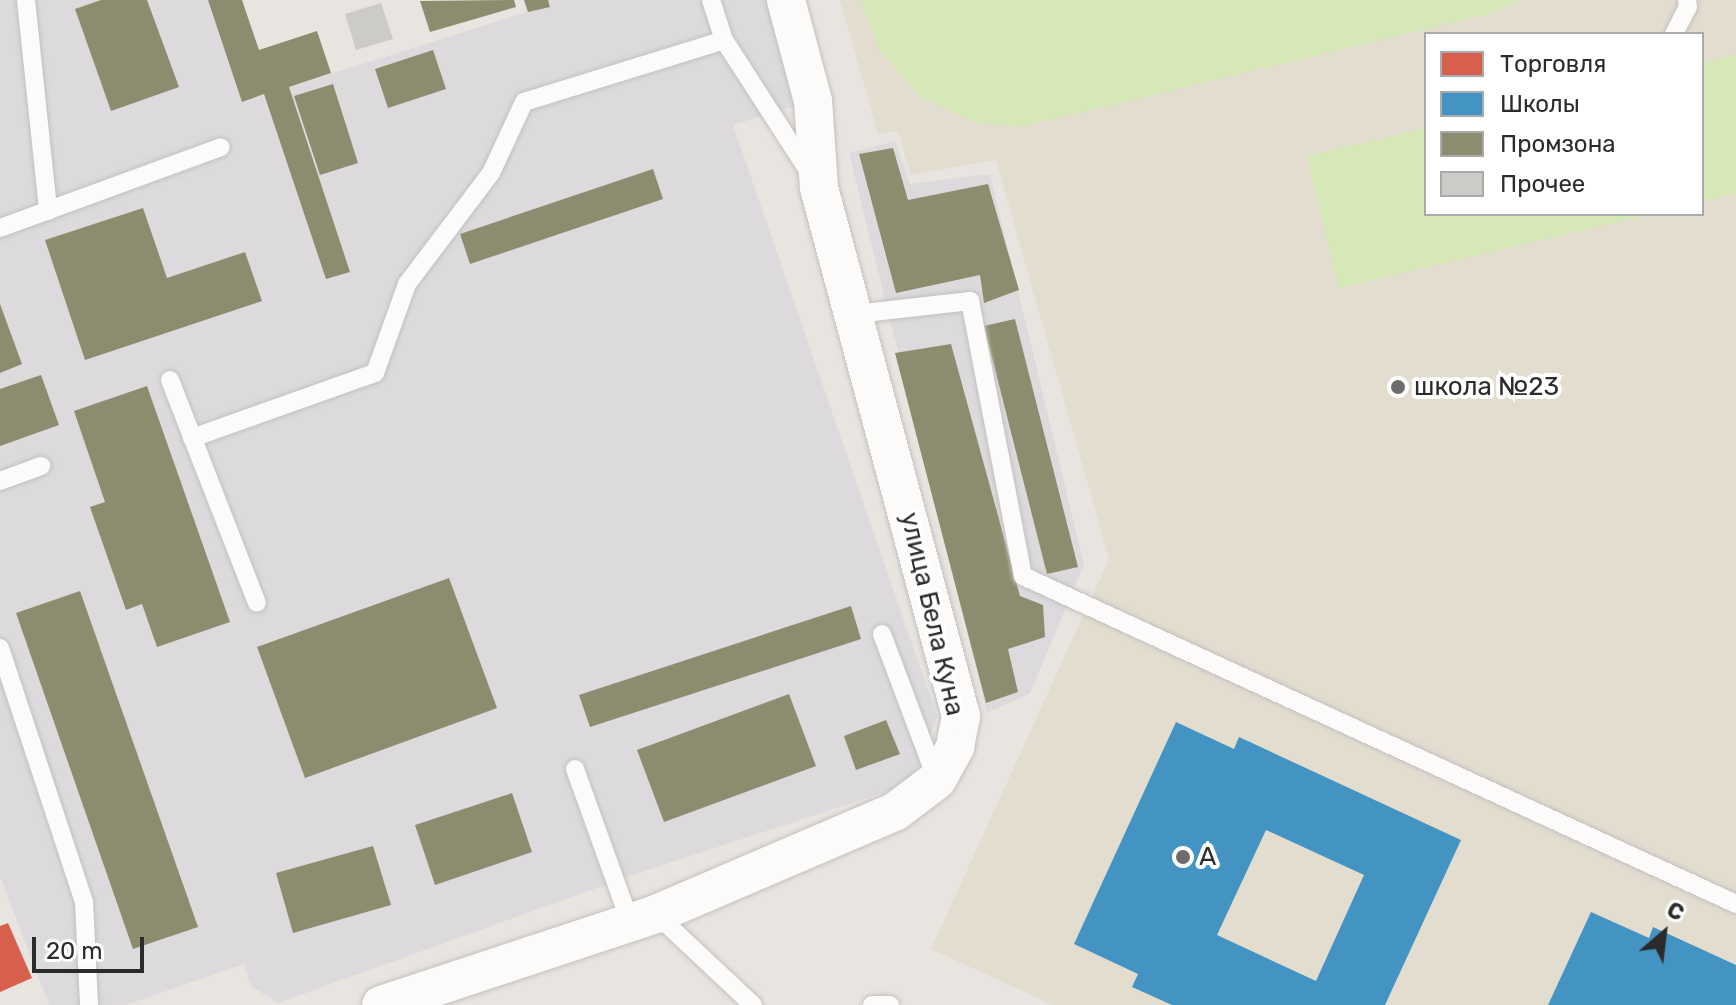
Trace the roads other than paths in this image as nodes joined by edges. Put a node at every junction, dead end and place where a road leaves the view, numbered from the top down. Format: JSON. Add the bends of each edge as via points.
{"nodes":[{"id":1,"x":26,"y":0,"type":"edge"},
{"id":2,"x":711,"y":0,"type":"edge"},
{"id":3,"x":786,"y":0,"type":"edge"},
{"id":4,"x":1687,"y":0,"type":"edge"},
{"id":5,"x":1675,"y":32,"type":"edge"},
{"id":6,"x":724,"y":40,"type":"junction"},
{"id":7,"x":221,"y":147,"type":"dead end"},
{"id":8,"x":819,"y":188,"type":"junction"},
{"id":9,"x":48,"y":211,"type":"junction"},
{"id":10,"x":0,"y":228,"type":"edge"},
{"id":11,"x":855,"y":314,"type":"junction"},
{"id":12,"x":170,"y":380,"type":"dead end"},
{"id":13,"x":192,"y":438,"type":"junction"},
{"id":14,"x":41,"y":466,"type":"dead end"},
{"id":15,"x":0,"y":481,"type":"edge"},
{"id":16,"x":257,"y":603,"type":"dead end"},
{"id":17,"x":882,"y":634,"type":"dead end"},
{"id":18,"x":0,"y":648,"type":"edge"},
{"id":19,"x":575,"y":769,"type":"dead end"},
{"id":20,"x":937,"y":780,"type":"junction"},
{"id":21,"x":1736,"y":904,"type":"edge"},
{"id":22,"x":643,"y":918,"type":"junction"},
{"id":23,"x":89,"y":1005,"type":"edge"},
{"id":24,"x":381,"y":1005,"type":"edge"},
{"id":25,"x":753,"y":1005,"type":"edge"}],
"edges":[{"from":1,"to":9,"type":"lane"},
{"from":2,"to":6,"type":"lane"},
{"from":3,"to":8,"type":"street","name":"улица Бела Куна","via":[[813,101]]},
{"from":4,"to":5,"type":"lane"},
{"from":6,"to":8,"type":"lane"},
{"from":6,"to":13,"type":"lane","via":[[524,102],[491,173],[407,284],[375,373]]},
{"from":7,"to":9,"type":"lane"},
{"from":8,"to":11,"type":"street","name":"улица Бела Куна"},
{"from":9,"to":10,"type":"lane"},
{"from":11,"to":20,"type":"street","name":"улица Бела Куна","via":[[961,716],[955,747]]},
{"from":11,"to":21,"type":"lane","via":[[970,301],[1023,576]]},
{"from":12,"to":13,"type":"lane"},
{"from":13,"to":16,"type":"lane"},
{"from":14,"to":15,"type":"lane"},
{"from":17,"to":20,"type":"lane"},
{"from":18,"to":23,"type":"lane","via":[[84,902]]},
{"from":19,"to":22,"type":"lane"},
{"from":20,"to":22,"type":"street","name":"улица Бела Куна","via":[[896,811]]},
{"from":22,"to":24,"type":"street","name":"улица Бела Куна"},
{"from":22,"to":25,"type":"lane"}]}
